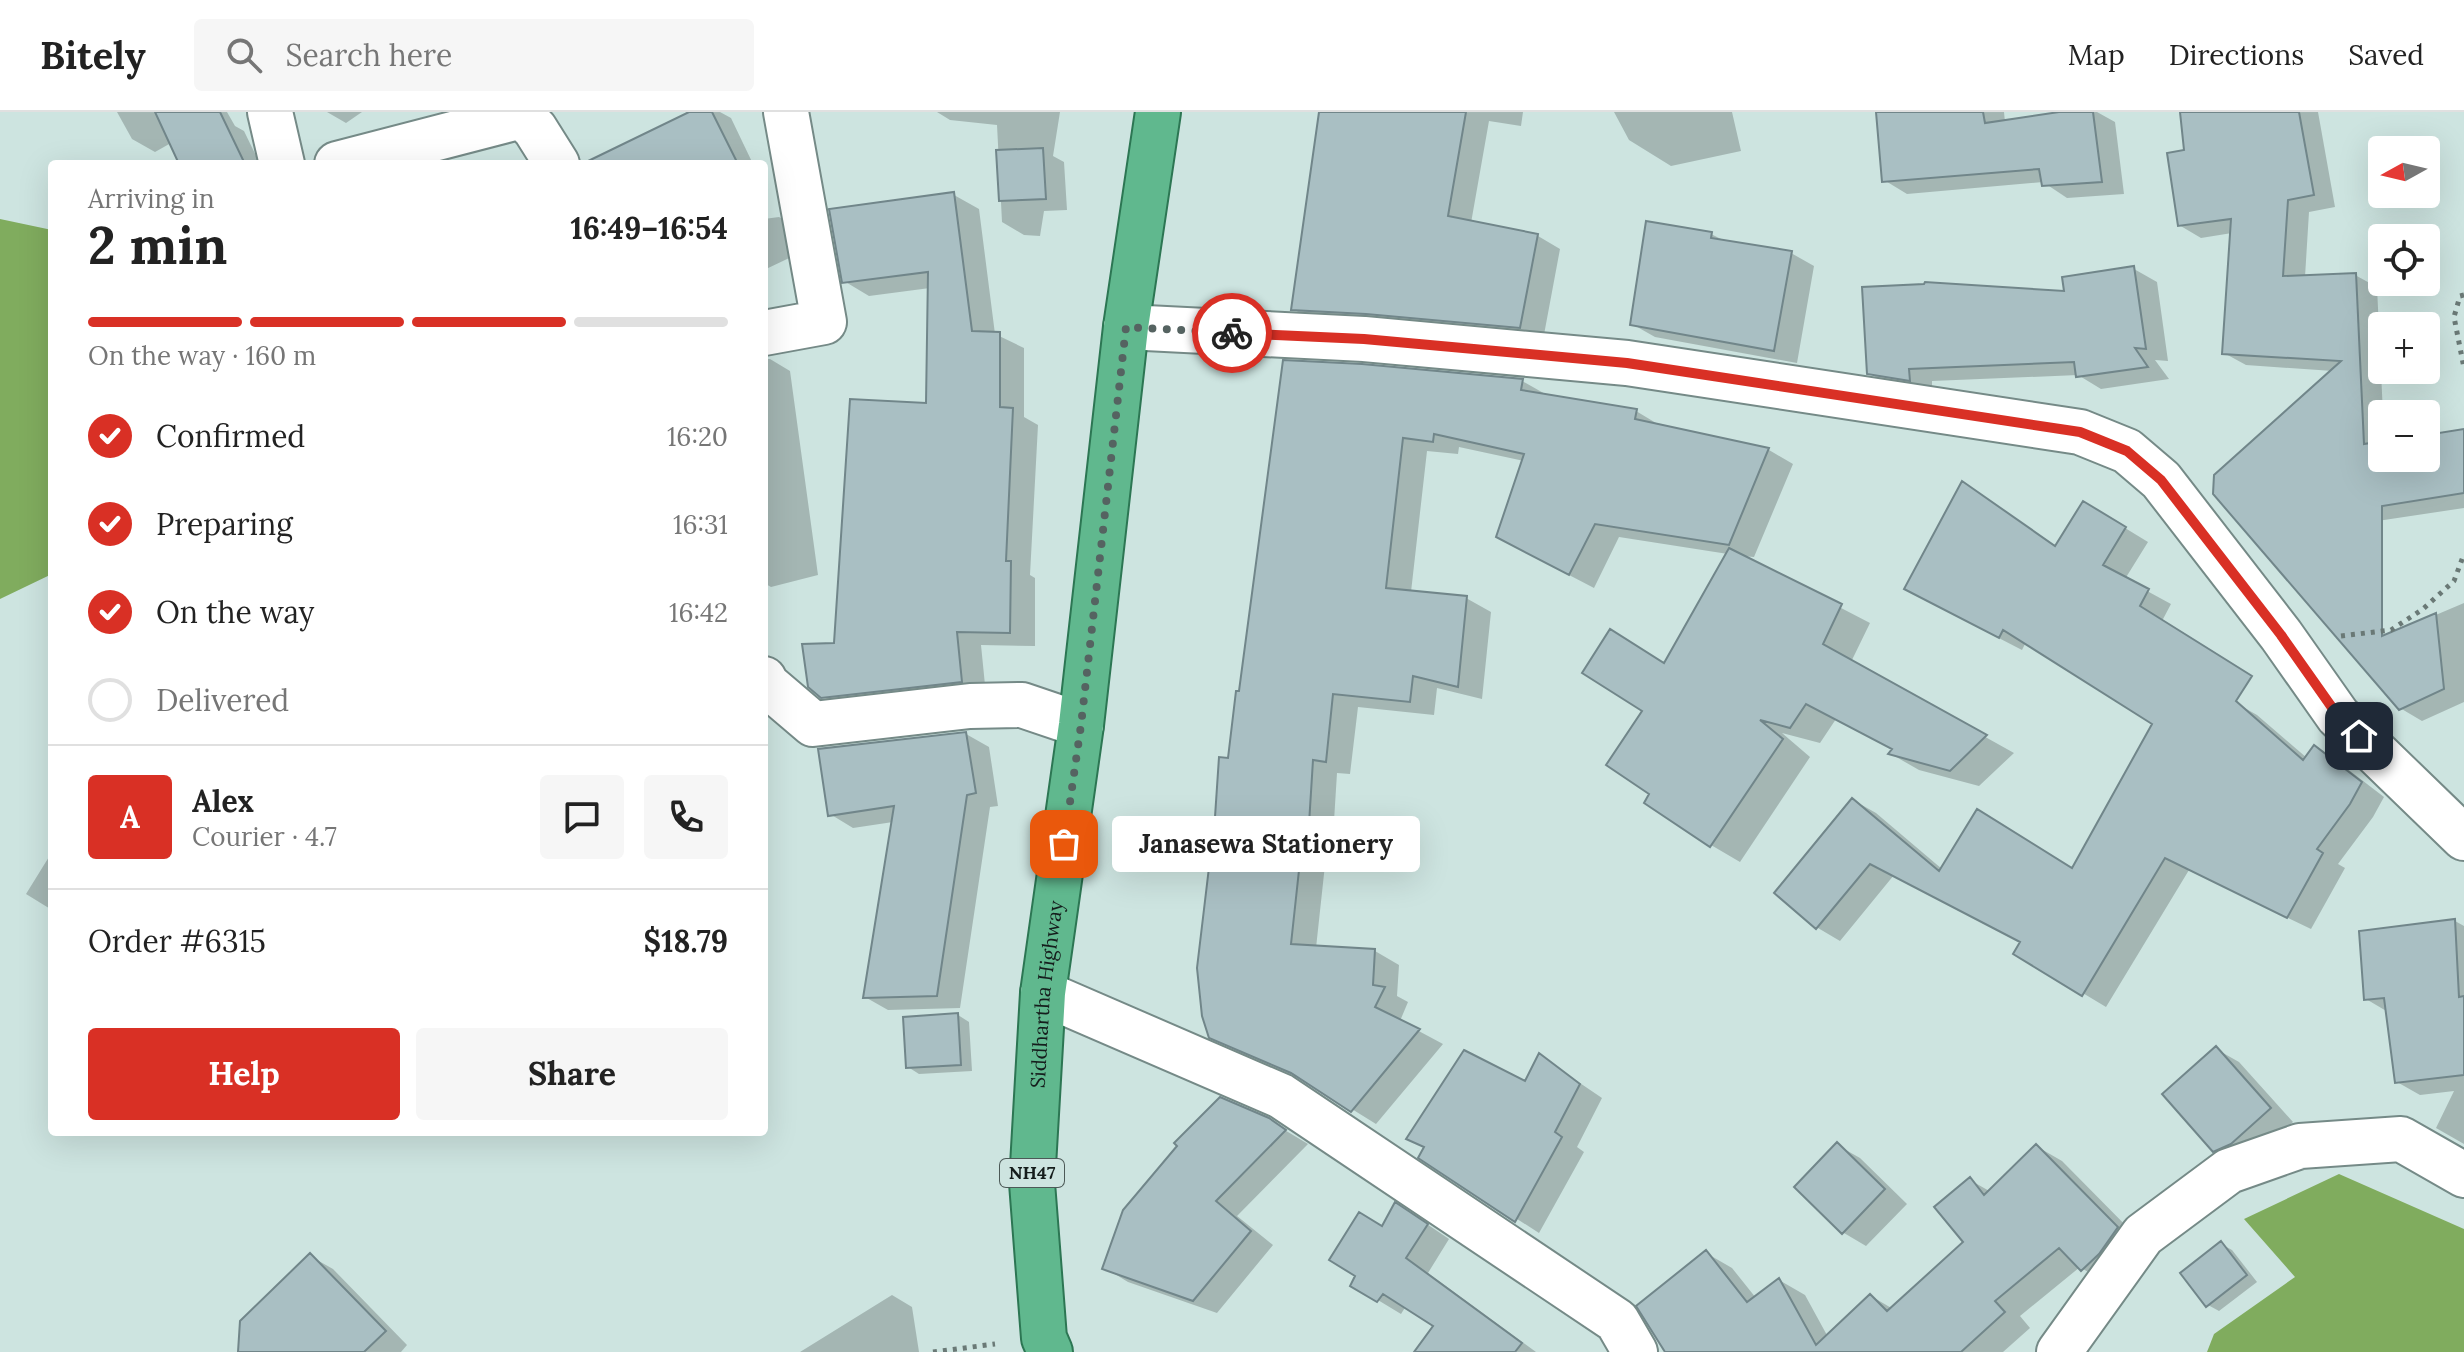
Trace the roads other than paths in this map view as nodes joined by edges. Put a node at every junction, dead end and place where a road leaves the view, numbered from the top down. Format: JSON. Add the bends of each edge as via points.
{"nodes":[{"id":1,"x":270,"y":112,"type":"edge"},
{"id":2,"x":786,"y":112,"type":"edge"},
{"id":3,"x":1158,"y":112,"type":"edge"},
{"id":4,"x":521,"y":114,"type":"edge"},
{"id":5,"x":281,"y":160,"type":"edge"},
{"id":6,"x":352,"y":160,"type":"edge"},
{"id":7,"x":554,"y":160,"type":"edge"},
{"id":8,"x":1126,"y":327,"type":"junction"},
{"id":9,"x":768,"y":332,"type":"edge"},
{"id":10,"x":768,"y":686,"type":"edge"},
{"id":11,"x":1081,"y":725,"type":"junction"},
{"id":12,"x":2464,"y":838,"type":"edge"},
{"id":13,"x":1043,"y":993,"type":"junction"},
{"id":14,"x":2464,"y":1175,"type":"edge"},
{"id":15,"x":1047,"y":1345,"type":"edge"},
{"id":16,"x":1635,"y":1352,"type":"edge"},
{"id":17,"x":2059,"y":1352,"type":"edge"}],
"edges":[{"from":1,"to":5,"type":"street"},
{"from":2,"to":9,"type":"street","via":[[824,322]]},
{"from":3,"to":8,"type":"highway","name":"Siddhartha Highway","number":"NH47"},
{"from":4,"to":6,"type":"street"},
{"from":4,"to":7,"type":"street"},
{"from":8,"to":11,"type":"highway","name":"Siddhartha Highway","number":"NH47"},
{"from":8,"to":12,"type":"street","via":[[1364,339],[1627,363],[2080,432],[2127,451],[2161,480],[2338,716]]},
{"from":10,"to":11,"type":"street","via":[[813,724],[1022,705]]},
{"from":11,"to":13,"type":"highway","name":"Siddhartha Highway","number":"NH47"},
{"from":13,"to":15,"type":"highway","name":"Siddhartha Highway","number":"NH47","via":[[1032,1183]]},
{"from":13,"to":16,"type":"street","via":[[1281,1096],[1617,1321]]},
{"from":14,"to":17,"type":"street","via":[[2401,1139],[2300,1146],[2229,1171],[2143,1235]]}]}
